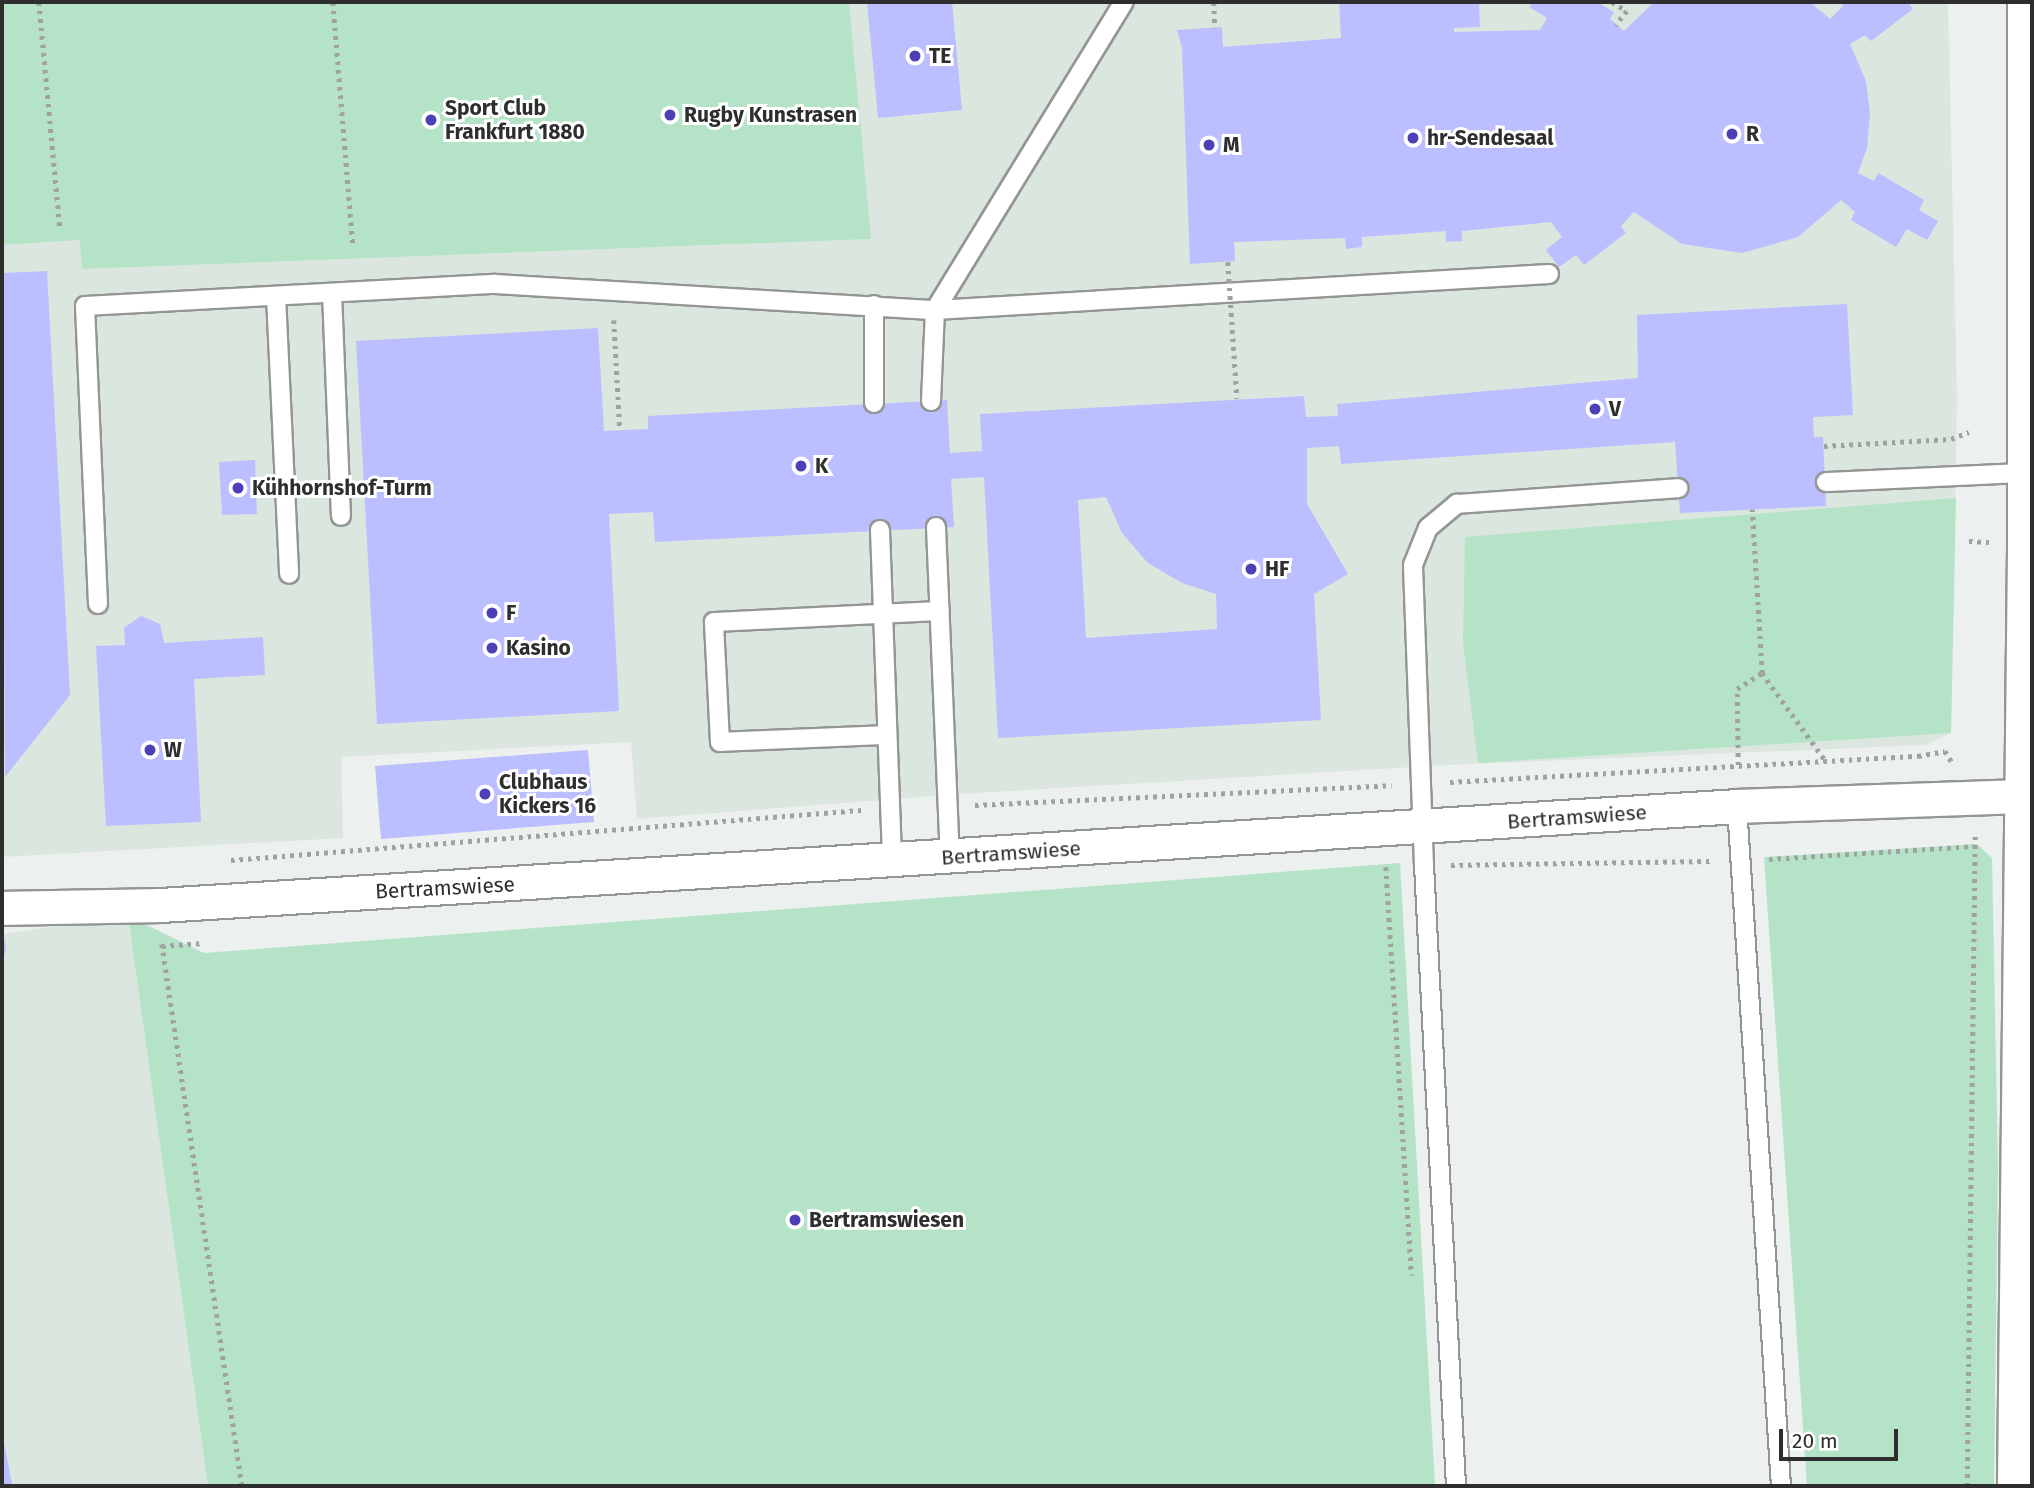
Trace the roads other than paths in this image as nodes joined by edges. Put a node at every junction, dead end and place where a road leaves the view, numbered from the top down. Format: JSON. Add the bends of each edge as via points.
{"nodes":[{"id":1,"x":1124,"y":2,"type":"edge"},
{"id":2,"x":2024,"y":2,"type":"edge"},
{"id":3,"x":1549,"y":274,"type":"dead end"},
{"id":4,"x":332,"y":293,"type":"junction"},
{"id":5,"x":276,"y":296,"type":"junction"},
{"id":6,"x":874,"y":305,"type":"junction"},
{"id":7,"x":935,"y":310,"type":"junction"},
{"id":8,"x":931,"y":401,"type":"dead end"},
{"id":9,"x":874,"y":403,"type":"dead end"},
{"id":10,"x":2024,"y":473,"type":"junction"},
{"id":11,"x":1826,"y":482,"type":"dead end"},
{"id":12,"x":1678,"y":488,"type":"dead end"},
{"id":13,"x":341,"y":516,"type":"dead end"},
{"id":14,"x":936,"y":527,"type":"dead end"},
{"id":15,"x":880,"y":530,"type":"dead end"},
{"id":16,"x":289,"y":574,"type":"dead end"},
{"id":17,"x":98,"y":604,"type":"dead end"},
{"id":18,"x":940,"y":611,"type":"junction"},
{"id":19,"x":880,"y":614,"type":"junction"},
{"id":20,"x":886,"y":735,"type":"junction"},
{"id":21,"x":2020,"y":796,"type":"junction"},
{"id":22,"x":1737,"y":806,"type":"junction"},
{"id":23,"x":1423,"y":826,"type":"junction"},
{"id":24,"x":950,"y":857,"type":"junction"},
{"id":25,"x":892,"y":861,"type":"junction"},
{"id":26,"x":2,"y":908,"type":"edge"},
{"id":27,"x":2024,"y":1177,"type":"edge"},
{"id":28,"x":1456,"y":1486,"type":"edge"},
{"id":29,"x":1781,"y":1486,"type":"edge"},
{"id":30,"x":2014,"y":1486,"type":"edge"}],
"edges":[{"from":1,"to":7,"type":"lane"},
{"from":2,"to":10,"type":"street"},
{"from":3,"to":7,"type":"lane"},
{"from":4,"to":5,"type":"lane"},
{"from":4,"to":6,"type":"lane","via":[[495,284]]},
{"from":4,"to":13,"type":"lane"},
{"from":5,"to":16,"type":"lane"},
{"from":5,"to":17,"type":"lane","via":[[85,306]]},
{"from":6,"to":7,"type":"lane"},
{"from":6,"to":9,"type":"lane"},
{"from":7,"to":8,"type":"lane"},
{"from":10,"to":11,"type":"lane"},
{"from":10,"to":21,"type":"street"},
{"from":12,"to":23,"type":"lane","via":[[1457,504],[1428,528],[1413,565]]},
{"from":14,"to":18,"type":"lane"},
{"from":15,"to":19,"type":"lane"},
{"from":18,"to":19,"type":"lane"},
{"from":18,"to":24,"type":"lane"},
{"from":19,"to":20,"type":"lane"},
{"from":19,"to":20,"type":"lane","via":[[714,622],[715,649],[720,742]]},
{"from":20,"to":25,"type":"lane"},
{"from":21,"to":22,"type":"street","name":"Bertramswiese"},
{"from":21,"to":27,"type":"street"},
{"from":22,"to":23,"type":"street","name":"Bertramswiese"},
{"from":22,"to":29,"type":"lane"},
{"from":23,"to":24,"type":"street","name":"Bertramswiese"},
{"from":23,"to":28,"type":"lane"},
{"from":24,"to":25,"type":"street","name":"Bertramswiese"},
{"from":25,"to":26,"type":"street","name":"Bertramswiese","via":[[160,905]]},
{"from":27,"to":30,"type":"street"}]}
